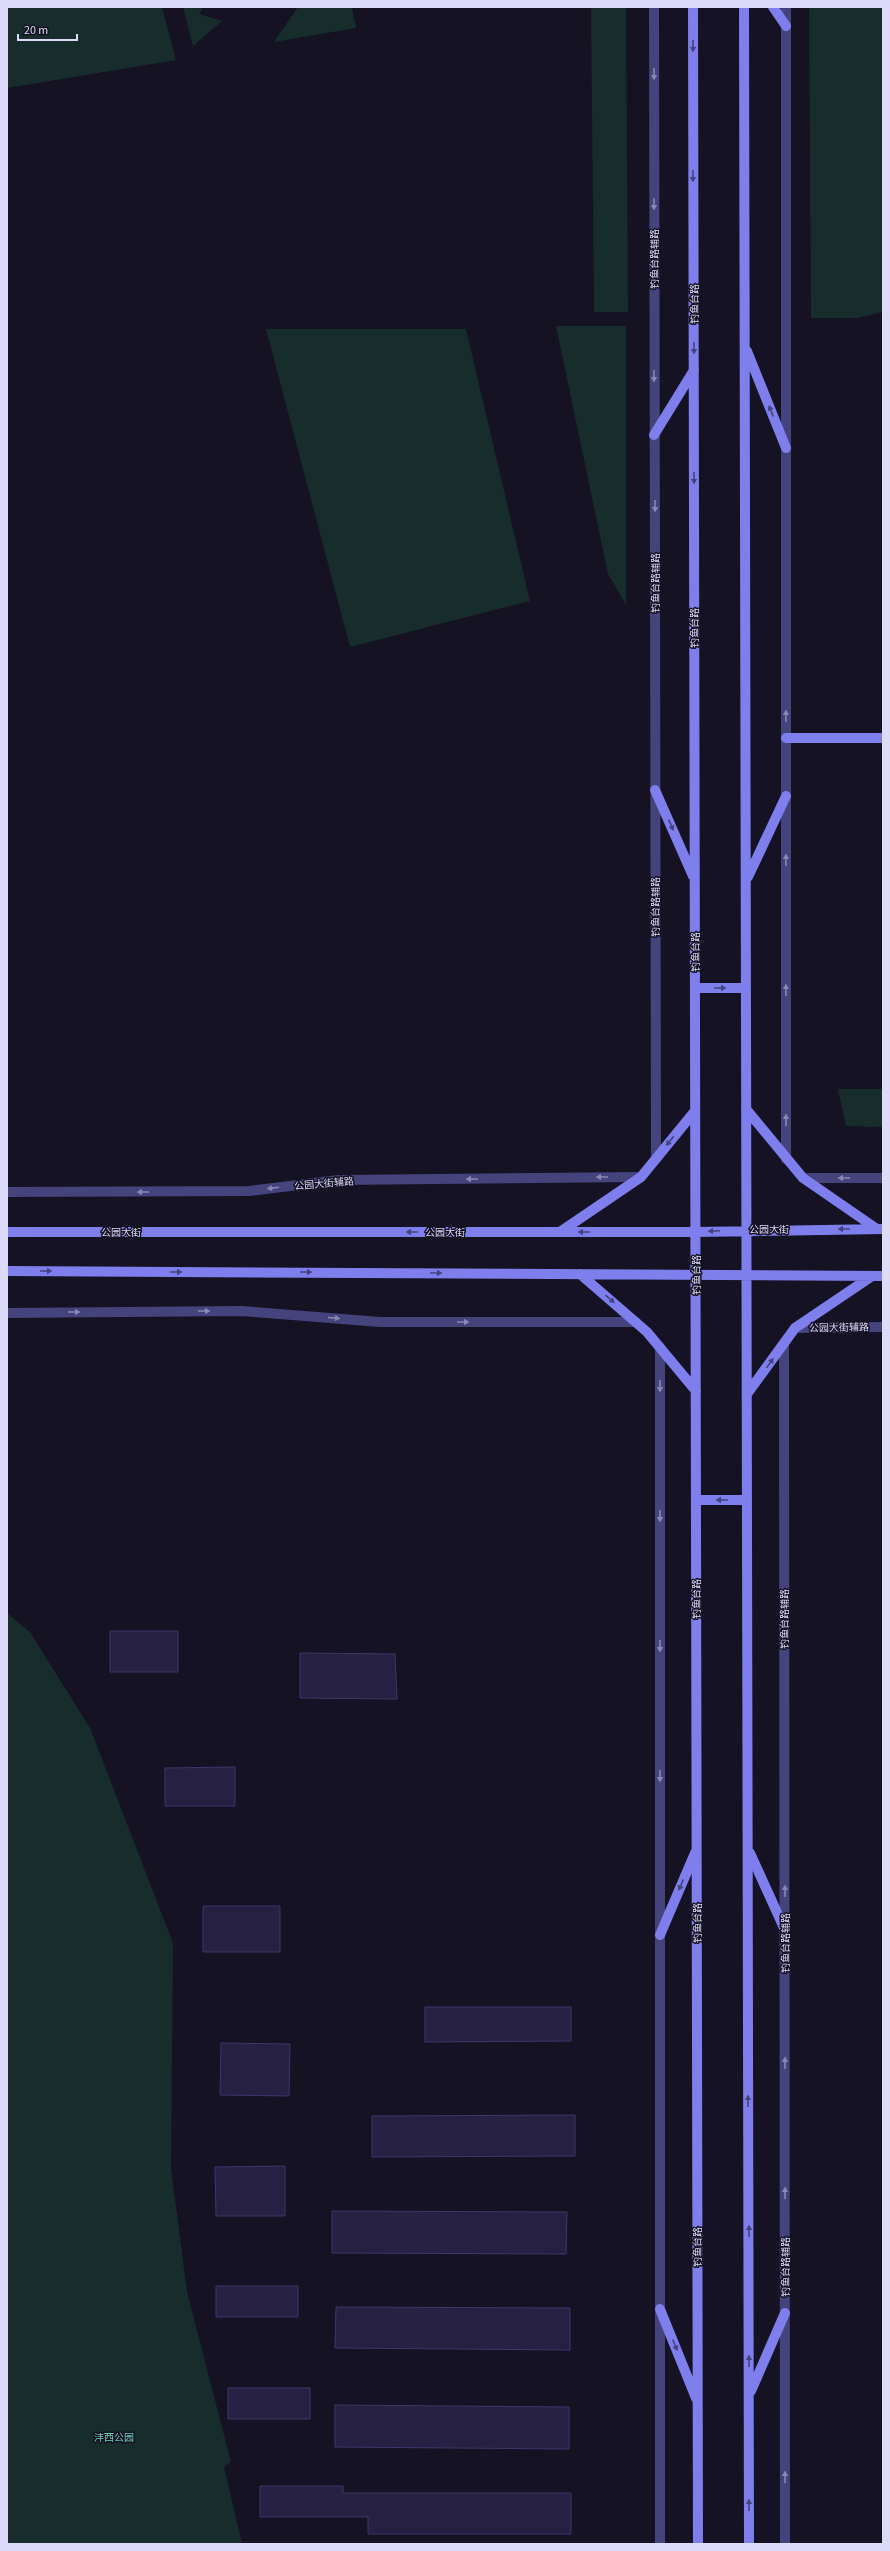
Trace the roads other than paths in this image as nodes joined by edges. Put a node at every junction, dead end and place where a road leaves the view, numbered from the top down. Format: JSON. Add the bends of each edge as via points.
{"nodes":[{"id":1,"x":654,"y":7,"type":"edge"},
{"id":2,"x":693,"y":7,"type":"edge"},
{"id":3,"x":744,"y":7,"type":"edge"},
{"id":4,"x":773,"y":7,"type":"edge"},
{"id":5,"x":786,"y":7,"type":"edge"},
{"id":6,"x":786,"y":26,"type":"junction"},
{"id":7,"x":745,"y":345,"type":"junction"},
{"id":8,"x":694,"y":370,"type":"junction"},
{"id":9,"x":654,"y":435,"type":"junction"},
{"id":10,"x":786,"y":448,"type":"junction"},
{"id":11,"x":786,"y":738,"type":"junction"},
{"id":12,"x":883,"y":738,"type":"edge"},
{"id":13,"x":655,"y":790,"type":"junction"},
{"id":14,"x":786,"y":796,"type":"junction"},
{"id":15,"x":695,"y":879,"type":"junction"},
{"id":16,"x":746,"y":881,"type":"junction"},
{"id":17,"x":695,"y":988,"type":"junction"},
{"id":18,"x":746,"y":988,"type":"junction"},
{"id":19,"x":746,"y":1109,"type":"junction"},
{"id":20,"x":695,"y":1111,"type":"junction"},
{"id":21,"x":656,"y":1159,"type":"junction"},
{"id":22,"x":786,"y":1159,"type":"junction"},
{"id":23,"x":641,"y":1177,"type":"junction"},
{"id":24,"x":803,"y":1178,"type":"junction"},
{"id":25,"x":883,"y":1178,"type":"edge"},
{"id":26,"x":7,"y":1192,"type":"edge"},
{"id":27,"x":746,"y":1229,"type":"junction"},
{"id":28,"x":880,"y":1229,"type":"edge"},
{"id":29,"x":7,"y":1232,"type":"edge"},
{"id":30,"x":560,"y":1232,"type":"junction"},
{"id":31,"x":695,"y":1232,"type":"junction"},
{"id":32,"x":7,"y":1271,"type":"edge"},
{"id":33,"x":580,"y":1274,"type":"junction"},
{"id":34,"x":696,"y":1274,"type":"junction"},
{"id":35,"x":747,"y":1276,"type":"junction"},
{"id":36,"x":872,"y":1276,"type":"junction"},
{"id":37,"x":883,"y":1276,"type":"edge"},
{"id":38,"x":7,"y":1313,"type":"edge"},
{"id":39,"x":636,"y":1322,"type":"junction"},
{"id":40,"x":883,"y":1327,"type":"edge"},
{"id":41,"x":794,"y":1328,"type":"junction"},
{"id":42,"x":784,"y":1343,"type":"junction"},
{"id":43,"x":660,"y":1347,"type":"junction"},
{"id":44,"x":696,"y":1391,"type":"junction"},
{"id":45,"x":747,"y":1394,"type":"junction"},
{"id":46,"x":696,"y":1500,"type":"junction"},
{"id":47,"x":747,"y":1500,"type":"junction"},
{"id":48,"x":697,"y":1849,"type":"junction"},
{"id":49,"x":748,"y":1850,"type":"junction"},
{"id":50,"x":784,"y":1930,"type":"junction"},
{"id":51,"x":660,"y":1935,"type":"junction"},
{"id":52,"x":660,"y":2308,"type":"junction"},
{"id":53,"x":785,"y":2313,"type":"junction"},
{"id":54,"x":749,"y":2395,"type":"junction"},
{"id":55,"x":698,"y":2403,"type":"junction"},
{"id":56,"x":660,"y":2544,"type":"edge"},
{"id":57,"x":698,"y":2544,"type":"edge"},
{"id":58,"x":749,"y":2544,"type":"edge"},
{"id":59,"x":785,"y":2544,"type":"edge"}],
"edges":[{"from":1,"to":9,"type":"street","name":"钓鱼台路辅路","one_way":true},
{"from":2,"to":8,"type":"main road","name":"钓鱼台路","one_way":true},
{"from":3,"to":7,"type":"main road"},
{"from":4,"to":6,"type":"main road"},
{"from":5,"to":6,"type":"street"},
{"from":6,"to":10,"type":"street"},
{"from":10,"to":7,"type":"main road","one_way":true},
{"from":7,"to":16,"type":"main road"},
{"from":8,"to":9,"type":"main road"},
{"from":8,"to":15,"type":"main road","name":"钓鱼台路","one_way":true},
{"from":9,"to":13,"type":"street","name":"钓鱼台路辅路","one_way":true},
{"from":11,"to":10,"type":"street","one_way":true},
{"from":11,"to":12,"type":"main road"},
{"from":11,"to":14,"type":"street"},
{"from":13,"to":15,"type":"main road","one_way":true},
{"from":13,"to":21,"type":"street","name":"钓鱼台路辅路"},
{"from":14,"to":16,"type":"main road"},
{"from":22,"to":14,"type":"street","one_way":true},
{"from":15,"to":17,"type":"main road","name":"钓鱼台路"},
{"from":16,"to":18,"type":"main road"},
{"from":17,"to":18,"type":"main road","one_way":true},
{"from":17,"to":20,"type":"main road","name":"钓鱼台路"},
{"from":18,"to":19,"type":"main road"},
{"from":19,"to":22,"type":"main road"},
{"from":19,"to":27,"type":"main road"},
{"from":20,"to":21,"type":"main road","one_way":true},
{"from":20,"to":31,"type":"main road","name":"钓鱼台路"},
{"from":21,"to":23,"type":"main road"},
{"from":22,"to":24,"type":"main road"},
{"from":23,"to":26,"type":"street","name":"公园大街辅路","one_way":true,"via":[[339,1180],[249,1192]]},
{"from":23,"to":30,"type":"main road"},
{"from":25,"to":24,"type":"street","one_way":true},
{"from":24,"to":28,"type":"main road"},
{"from":28,"to":27,"type":"main road","name":"公园大街","one_way":true},
{"from":27,"to":31,"type":"main road","name":"公园大街","one_way":true},
{"from":27,"to":35,"type":"main road"},
{"from":30,"to":29,"type":"main road","name":"公园大街","one_way":true},
{"from":31,"to":30,"type":"main road","name":"公园大街","one_way":true},
{"from":31,"to":34,"type":"main road","name":"钓鱼台路"},
{"from":32,"to":33,"type":"main road","one_way":true},
{"from":33,"to":34,"type":"main road"},
{"from":33,"to":39,"type":"main road","one_way":true},
{"from":34,"to":35,"type":"main road"},
{"from":34,"to":44,"type":"main road","name":"钓鱼台路"},
{"from":35,"to":36,"type":"main road"},
{"from":35,"to":45,"type":"main road"},
{"from":36,"to":37,"type":"main road"},
{"from":36,"to":41,"type":"main road"},
{"from":38,"to":39,"type":"street","one_way":true,"via":[[242,1311],[380,1322]]},
{"from":39,"to":43,"type":"main road"},
{"from":40,"to":41,"type":"street","name":"公园大街辅路"},
{"from":41,"to":42,"type":"main road"},
{"from":45,"to":42,"type":"main road","one_way":true},
{"from":50,"to":42,"type":"street","name":"钓鱼台路辅路","one_way":true},
{"from":43,"to":44,"type":"main road"},
{"from":43,"to":51,"type":"street","one_way":true},
{"from":44,"to":46,"type":"main road","name":"钓鱼台路"},
{"from":45,"to":47,"type":"main road"},
{"from":47,"to":46,"type":"main road","one_way":true},
{"from":46,"to":48,"type":"main road","name":"钓鱼台路"},
{"from":47,"to":49,"type":"main road"},
{"from":48,"to":51,"type":"main road","one_way":true},
{"from":48,"to":55,"type":"main road","name":"钓鱼台路"},
{"from":49,"to":50,"type":"main road"},
{"from":54,"to":49,"type":"main road","one_way":true},
{"from":53,"to":50,"type":"street","name":"钓鱼台路辅路","one_way":true},
{"from":51,"to":52,"type":"street"},
{"from":52,"to":55,"type":"main road","one_way":true},
{"from":52,"to":56,"type":"street"},
{"from":53,"to":54,"type":"main road"},
{"from":59,"to":53,"type":"street","name":"钓鱼台路辅路","one_way":true},
{"from":58,"to":54,"type":"main road","one_way":true},
{"from":55,"to":57,"type":"main road","name":"钓鱼台路"}]}
